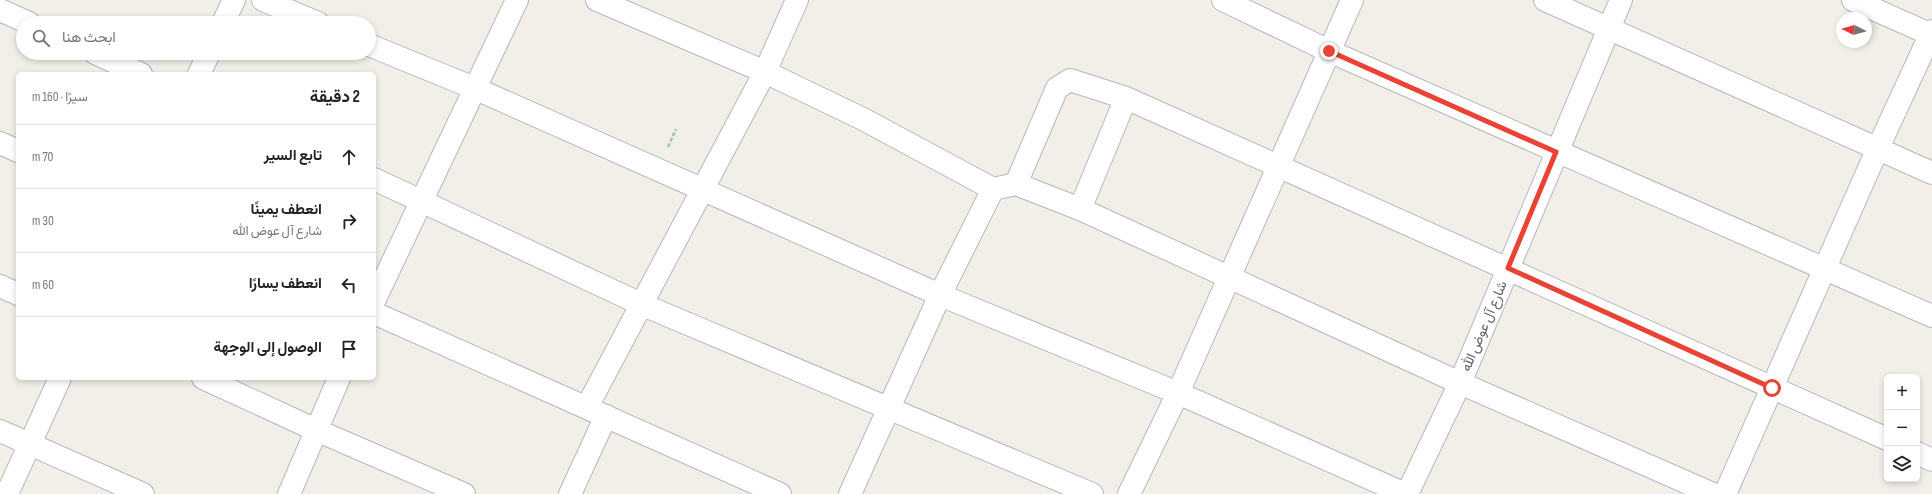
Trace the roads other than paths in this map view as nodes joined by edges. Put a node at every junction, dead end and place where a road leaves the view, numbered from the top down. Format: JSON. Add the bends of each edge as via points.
{"nodes":[{"id":1,"x":234,"y":0,"type":"edge"},
{"id":2,"x":263,"y":0,"type":"edge"},
{"id":3,"x":517,"y":0,"type":"edge"},
{"id":4,"x":597,"y":0,"type":"edge"},
{"id":5,"x":797,"y":0,"type":"edge"},
{"id":6,"x":1223,"y":0,"type":"edge"},
{"id":7,"x":1352,"y":0,"type":"edge"},
{"id":8,"x":1545,"y":0,"type":"edge"},
{"id":9,"x":1621,"y":0,"type":"edge"},
{"id":10,"x":1853,"y":0,"type":"edge"},
{"id":11,"x":0,"y":10,"type":"edge"},
{"id":12,"x":226,"y":16,"type":"edge"},
{"id":13,"x":301,"y":16,"type":"edge"},
{"id":14,"x":16,"y":17,"type":"edge"},
{"id":15,"x":1609,"y":28,"type":"junction"},
{"id":16,"x":1932,"y":33,"type":"edge"},
{"id":17,"x":376,"y":47,"type":"edge"},
{"id":18,"x":1329,"y":51,"type":"junction"},
{"id":19,"x":110,"y":60,"type":"edge"},
{"id":20,"x":206,"y":60,"type":"edge"},
{"id":21,"x":137,"y":72,"type":"edge"},
{"id":22,"x":200,"y":72,"type":"edge"},
{"id":23,"x":765,"y":72,"type":"junction"},
{"id":24,"x":474,"y":88,"type":"junction"},
{"id":25,"x":1126,"y":98,"type":"junction"},
{"id":26,"x":0,"y":143,"type":"edge"},
{"id":27,"x":1878,"y":148,"type":"junction"},
{"id":28,"x":16,"y":150,"type":"edge"},
{"id":29,"x":1556,"y":152,"type":"junction"},
{"id":30,"x":1279,"y":168,"type":"junction"},
{"id":31,"x":1932,"y":173,"type":"edge"},
{"id":32,"x":376,"y":180,"type":"edge"},
{"id":33,"x":1016,"y":184,"type":"junction"},
{"id":34,"x":703,"y":189,"type":"junction"},
{"id":35,"x":993,"y":189,"type":"junction"},
{"id":36,"x":422,"y":200,"type":"junction"},
{"id":37,"x":1080,"y":209,"type":"junction"},
{"id":38,"x":1508,"y":268,"type":"junction"},
{"id":39,"x":1825,"y":269,"type":"junction"},
{"id":40,"x":1229,"y":278,"type":"junction"},
{"id":41,"x":0,"y":286,"type":"edge"},
{"id":42,"x":16,"y":293,"type":"edge"},
{"id":43,"x":940,"y":295,"type":"junction"},
{"id":44,"x":376,"y":297,"type":"edge"},
{"id":45,"x":643,"y":305,"type":"junction"},
{"id":46,"x":376,"y":314,"type":"edge"},
{"id":47,"x":1932,"y":316,"type":"edge"},
{"id":48,"x":59,"y":380,"type":"edge"},
{"id":49,"x":207,"y":380,"type":"edge"},
{"id":50,"x":338,"y":380,"type":"edge"},
{"id":51,"x":1460,"y":384,"type":"junction"},
{"id":52,"x":1772,"y":388,"type":"junction"},
{"id":53,"x":1178,"y":393,"type":"junction"},
{"id":54,"x":890,"y":408,"type":"junction"},
{"id":55,"x":596,"y":412,"type":"junction"},
{"id":56,"x":316,"y":430,"type":"junction"},
{"id":57,"x":0,"y":431,"type":"edge"},
{"id":58,"x":1884,"y":439,"type":"edge"},
{"id":59,"x":29,"y":444,"type":"junction"},
{"id":60,"x":1920,"y":454,"type":"edge"},
{"id":61,"x":1932,"y":460,"type":"edge"},
{"id":62,"x":1086,"y":493,"type":"edge"},
{"id":63,"x":7,"y":494,"type":"edge"},
{"id":64,"x":143,"y":494,"type":"edge"},
{"id":65,"x":289,"y":494,"type":"edge"},
{"id":66,"x":464,"y":494,"type":"edge"},
{"id":67,"x":570,"y":494,"type":"edge"},
{"id":68,"x":780,"y":494,"type":"edge"},
{"id":69,"x":850,"y":494,"type":"edge"},
{"id":70,"x":1129,"y":494,"type":"edge"},
{"id":71,"x":1406,"y":494,"type":"edge"},
{"id":72,"x":1713,"y":494,"type":"edge"},
{"id":73,"x":1725,"y":494,"type":"edge"}],
"edges":[{"from":1,"to":12,"type":"street"},
{"from":2,"to":13,"type":"street"},
{"from":3,"to":24,"type":"street"},
{"from":4,"to":23,"type":"street"},
{"from":5,"to":23,"type":"street"},
{"from":6,"to":18,"type":"street"},
{"from":7,"to":18,"type":"street"},
{"from":8,"to":15,"type":"street"},
{"from":9,"to":15,"type":"street","name":"شارع آل عوض الله"},
{"from":10,"to":16,"type":"street"},
{"from":11,"to":14,"type":"street"},
{"from":15,"to":27,"type":"street"},
{"from":15,"to":29,"type":"street","name":"شارع آل عوض الله"},
{"from":16,"to":27,"type":"street"},
{"from":17,"to":24,"type":"street"},
{"from":18,"to":29,"type":"street"},
{"from":18,"to":30,"type":"street"},
{"from":19,"to":21,"type":"street"},
{"from":20,"to":22,"type":"street"},
{"from":23,"to":34,"type":"street"},
{"from":23,"to":35,"type":"street","via":[[863,119]]},
{"from":24,"to":34,"type":"street"},
{"from":24,"to":36,"type":"street"},
{"from":25,"to":30,"type":"street"},
{"from":25,"to":33,"type":"street","via":[[1070,80],[1057,88]]},
{"from":25,"to":37,"type":"street"},
{"from":26,"to":28,"type":"street"},
{"from":27,"to":31,"type":"street"},
{"from":27,"to":39,"type":"street"},
{"from":29,"to":38,"type":"street","name":"شارع آل عوض الله"},
{"from":29,"to":39,"type":"street"},
{"from":30,"to":38,"type":"street"},
{"from":30,"to":40,"type":"street"},
{"from":32,"to":36,"type":"street"},
{"from":33,"to":35,"type":"street"},
{"from":33,"to":37,"type":"street"},
{"from":34,"to":43,"type":"street"},
{"from":34,"to":45,"type":"street"},
{"from":35,"to":43,"type":"street"},
{"from":36,"to":44,"type":"street"},
{"from":36,"to":45,"type":"street"},
{"from":37,"to":40,"type":"street"},
{"from":38,"to":51,"type":"street","name":"شارع آل عوض الله"},
{"from":38,"to":52,"type":"street"},
{"from":39,"to":47,"type":"street"},
{"from":39,"to":52,"type":"street"},
{"from":40,"to":51,"type":"street"},
{"from":40,"to":53,"type":"street"},
{"from":41,"to":42,"type":"street"},
{"from":43,"to":53,"type":"street"},
{"from":43,"to":54,"type":"street"},
{"from":45,"to":54,"type":"street"},
{"from":45,"to":55,"type":"street"},
{"from":46,"to":55,"type":"street"},
{"from":48,"to":59,"type":"street"},
{"from":49,"to":56,"type":"street"},
{"from":50,"to":56,"type":"street"},
{"from":51,"to":71,"type":"street","name":"شارع آل عوض الله"},
{"from":51,"to":72,"type":"street"},
{"from":52,"to":58,"type":"street"},
{"from":52,"to":73,"type":"street"},
{"from":53,"to":70,"type":"street"},
{"from":53,"to":71,"type":"street"},
{"from":54,"to":62,"type":"street"},
{"from":54,"to":69,"type":"street"},
{"from":55,"to":67,"type":"street"},
{"from":55,"to":68,"type":"street"},
{"from":56,"to":65,"type":"street"},
{"from":56,"to":66,"type":"street"},
{"from":57,"to":59,"type":"street"},
{"from":59,"to":63,"type":"street"},
{"from":59,"to":64,"type":"street"},
{"from":60,"to":61,"type":"street"}]}
